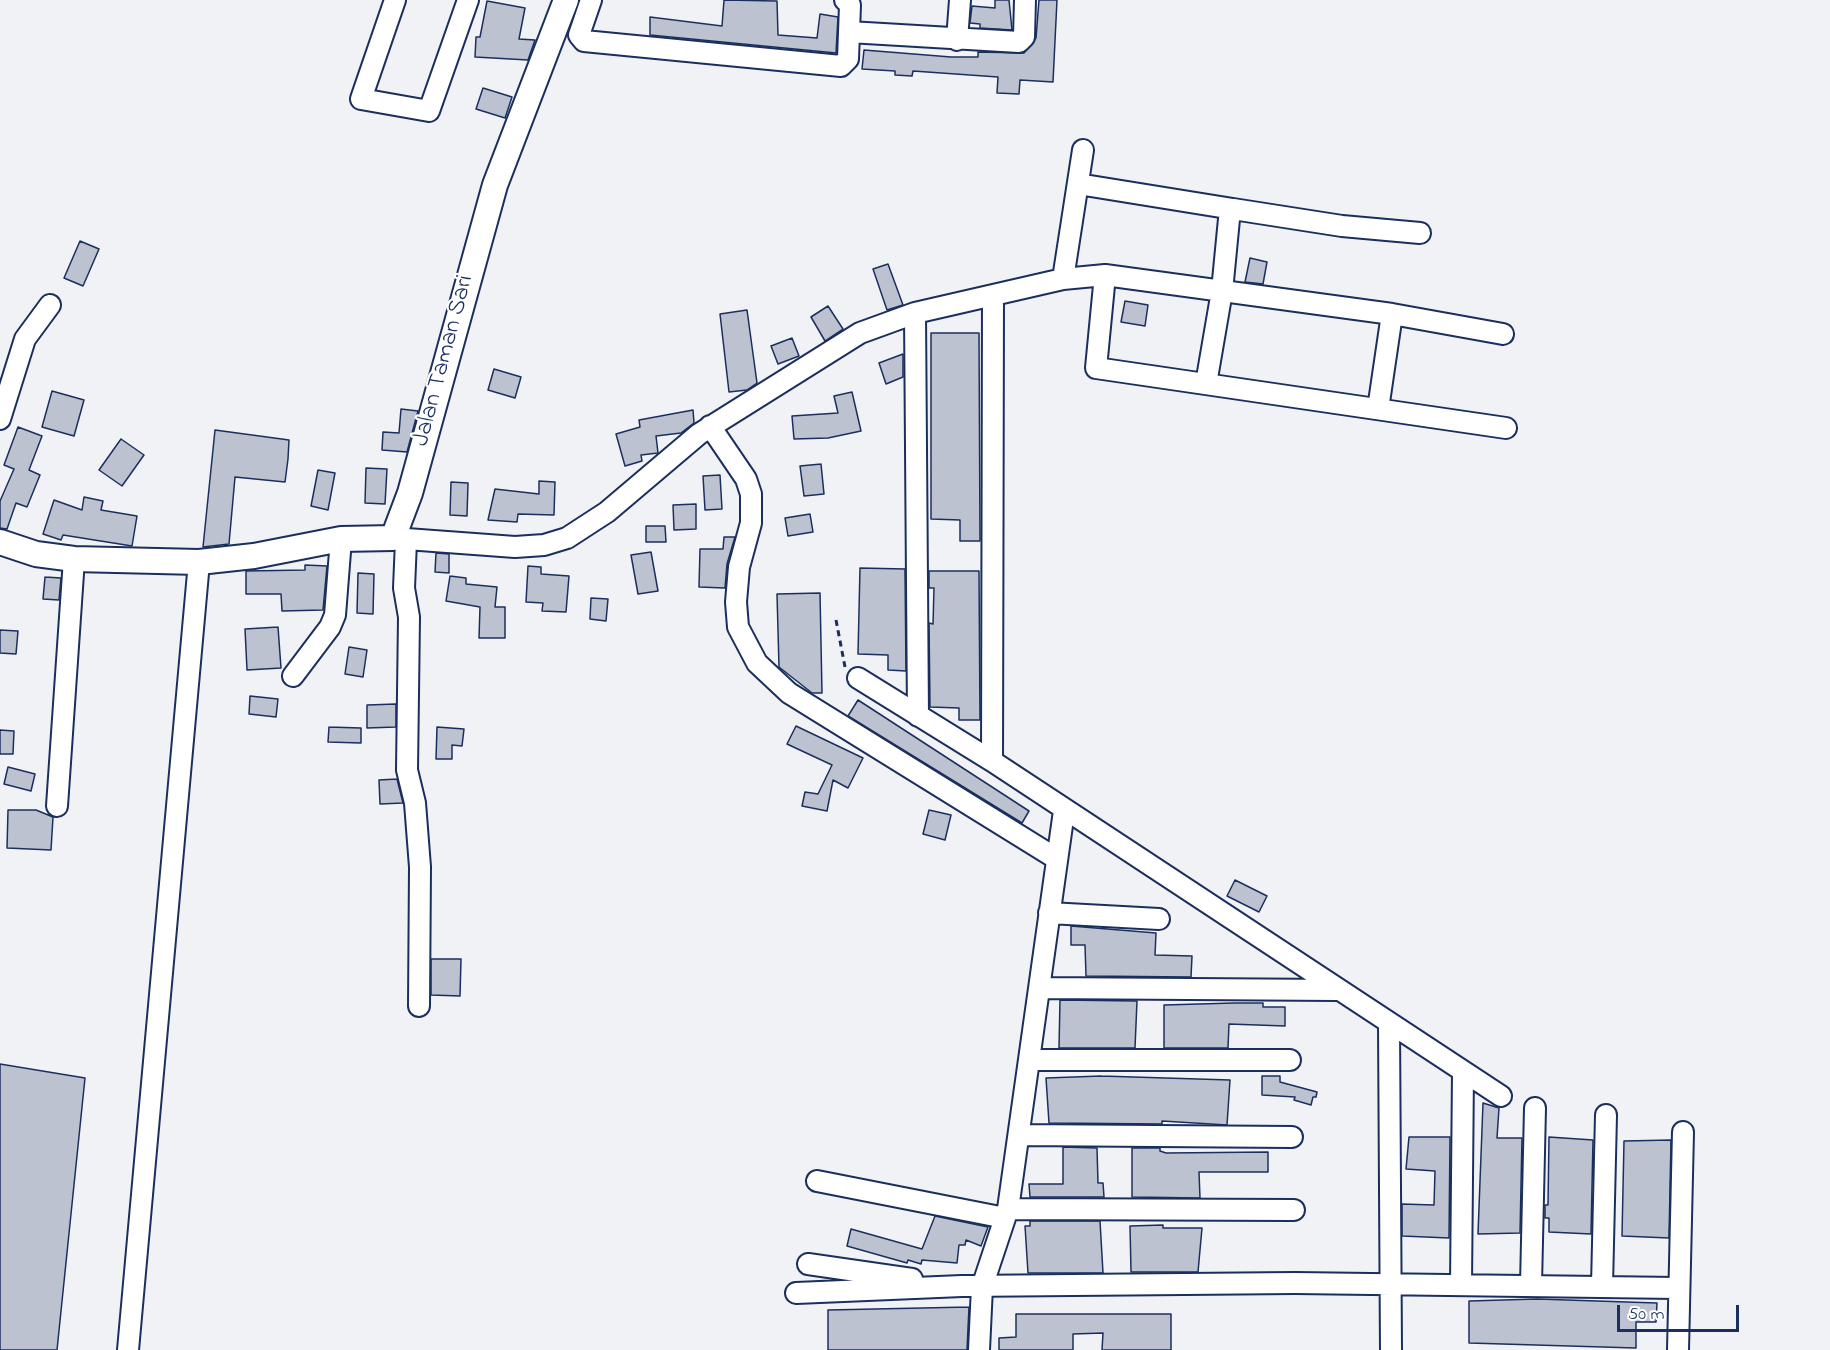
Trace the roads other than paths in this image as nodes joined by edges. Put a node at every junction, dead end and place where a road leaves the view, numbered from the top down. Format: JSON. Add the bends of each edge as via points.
{"nodes":[{"id":1,"x":395,"y":0,"type":"edge"},
{"id":2,"x":468,"y":0,"type":"edge"},
{"id":3,"x":566,"y":0,"type":"edge"},
{"id":4,"x":591,"y":0,"type":"edge"},
{"id":5,"x":845,"y":0,"type":"edge"},
{"id":6,"x":960,"y":0,"type":"edge"},
{"id":7,"x":1025,"y":0,"type":"edge"},
{"id":8,"x":849,"y":32,"type":"junction"},
{"id":9,"x":957,"y":40,"type":"junction"},
{"id":10,"x":1083,"y":150,"type":"dead end"},
{"id":11,"x":1078,"y":184,"type":"junction"},
{"id":12,"x":1233,"y":209,"type":"junction"},
{"id":13,"x":1420,"y":233,"type":"dead end"},
{"id":14,"x":1105,"y":275,"type":"junction"},
{"id":15,"x":1064,"y":279,"type":"junction"},
{"id":16,"x":1222,"y":291,"type":"junction"},
{"id":17,"x":993,"y":295,"type":"junction"},
{"id":18,"x":50,"y":306,"type":"dead end"},
{"id":19,"x":915,"y":313,"type":"junction"},
{"id":20,"x":1392,"y":314,"type":"junction"},
{"id":21,"x":1503,"y":334,"type":"dead end"},
{"id":22,"x":1206,"y":384,"type":"junction"},
{"id":23,"x":1378,"y":409,"type":"junction"},
{"id":24,"x":0,"y":419,"type":"edge"},
{"id":25,"x":710,"y":426,"type":"junction"},
{"id":26,"x":1506,"y":428,"type":"dead end"},
{"id":27,"x":340,"y":539,"type":"junction"},
{"id":28,"x":400,"y":539,"type":"junction"},
{"id":29,"x":0,"y":542,"type":"edge"},
{"id":30,"x":74,"y":559,"type":"junction"},
{"id":31,"x":199,"y":562,"type":"junction"},
{"id":32,"x":293,"y":676,"type":"dead end"},
{"id":33,"x":858,"y":678,"type":"road end"},
{"id":34,"x":918,"y":716,"type":"junction"},
{"id":35,"x":992,"y":761,"type":"junction"},
{"id":36,"x":57,"y":806,"type":"dead end"},
{"id":37,"x":1065,"y":811,"type":"junction"},
{"id":38,"x":1057,"y":859,"type":"junction"},
{"id":39,"x":1049,"y":913,"type":"junction"},
{"id":40,"x":1159,"y":919,"type":"dead end"},
{"id":41,"x":1040,"y":988,"type":"junction"},
{"id":42,"x":1337,"y":990,"type":"junction"},
{"id":43,"x":419,"y":1006,"type":"dead end"},
{"id":44,"x":1389,"y":1024,"type":"junction"},
{"id":45,"x":1030,"y":1060,"type":"junction"},
{"id":46,"x":1290,"y":1060,"type":"dead end"},
{"id":47,"x":1463,"y":1072,"type":"junction"},
{"id":48,"x":1501,"y":1096,"type":"dead end"},
{"id":49,"x":1535,"y":1108,"type":"dead end"},
{"id":50,"x":1606,"y":1115,"type":"dead end"},
{"id":51,"x":1683,"y":1132,"type":"dead end"},
{"id":52,"x":1019,"y":1135,"type":"junction"},
{"id":53,"x":1292,"y":1137,"type":"dead end"},
{"id":54,"x":817,"y":1181,"type":"dead end"},
{"id":55,"x":1294,"y":1210,"type":"dead end"},
{"id":56,"x":1007,"y":1214,"type":"junction"},
{"id":57,"x":808,"y":1264,"type":"dead end"},
{"id":58,"x":1391,"y":1284,"type":"junction"},
{"id":59,"x":1461,"y":1284,"type":"junction"},
{"id":60,"x":1531,"y":1285,"type":"junction"},
{"id":61,"x":972,"y":1286,"type":"junction"},
{"id":62,"x":1602,"y":1286,"type":"junction"},
{"id":63,"x":1677,"y":1287,"type":"junction"},
{"id":64,"x":796,"y":1293,"type":"dead end"},
{"id":65,"x":128,"y":1350,"type":"edge"},
{"id":66,"x":979,"y":1350,"type":"edge"},
{"id":67,"x":1391,"y":1350,"type":"edge"},
{"id":68,"x":1678,"y":1350,"type":"edge"}],
"edges":[{"from":1,"to":2,"type":"street","via":[[361,99],[429,111]]},
{"from":3,"to":28,"type":"street","name":"Jalan Taman Sari","via":[[495,185]]},
{"from":4,"to":8,"type":"street","via":[[579,35],[584,41],[841,66],[848,59]]},
{"from":5,"to":8,"type":"street","via":[[850,5]]},
{"from":6,"to":9,"type":"street"},
{"from":7,"to":9,"type":"street","via":[[1024,37],[1019,42]]},
{"from":8,"to":9,"type":"street"},
{"from":10,"to":11,"type":"street"},
{"from":11,"to":12,"type":"street"},
{"from":11,"to":15,"type":"street"},
{"from":12,"to":13,"type":"street"},
{"from":12,"to":16,"type":"street"},
{"from":14,"to":15,"type":"street"},
{"from":14,"to":16,"type":"street"},
{"from":14,"to":22,"type":"street","via":[[1096,368]]},
{"from":15,"to":17,"type":"street"},
{"from":16,"to":20,"type":"street"},
{"from":16,"to":22,"type":"street"},
{"from":17,"to":19,"type":"street"},
{"from":17,"to":35,"type":"street"},
{"from":18,"to":24,"type":"street","via":[[25,339]]},
{"from":19,"to":25,"type":"street","via":[[834,347]]},
{"from":19,"to":34,"type":"street"},
{"from":20,"to":21,"type":"street"},
{"from":20,"to":23,"type":"street"},
{"from":22,"to":23,"type":"street"},
{"from":23,"to":26,"type":"street"},
{"from":25,"to":28,"type":"street","via":[[588,527],[567,538],[515,547]]},
{"from":25,"to":38,"type":"street","via":[[746,479],[751,494],[751,523],[739,567],[736,602],[738,627],[757,663],[789,693]]},
{"from":27,"to":28,"type":"street"},
{"from":27,"to":31,"type":"street"},
{"from":27,"to":32,"type":"street","via":[[335,615]]},
{"from":28,"to":43,"type":"street","via":[[409,617],[407,770],[415,804],[419,858]]},
{"from":29,"to":30,"type":"street","via":[[36,554]]},
{"from":30,"to":31,"type":"street"},
{"from":30,"to":36,"type":"street"},
{"from":31,"to":65,"type":"street"},
{"from":33,"to":34,"type":"street"},
{"from":34,"to":35,"type":"street"},
{"from":35,"to":37,"type":"street"},
{"from":37,"to":38,"type":"street"},
{"from":37,"to":42,"type":"street"},
{"from":38,"to":39,"type":"street"},
{"from":39,"to":40,"type":"street"},
{"from":39,"to":41,"type":"street"},
{"from":41,"to":42,"type":"street"},
{"from":41,"to":45,"type":"street"},
{"from":42,"to":44,"type":"street"},
{"from":44,"to":47,"type":"street"},
{"from":44,"to":58,"type":"street"},
{"from":45,"to":46,"type":"street"},
{"from":45,"to":52,"type":"street"},
{"from":47,"to":48,"type":"street"},
{"from":47,"to":59,"type":"street"},
{"from":49,"to":60,"type":"street"},
{"from":50,"to":62,"type":"street"},
{"from":51,"to":63,"type":"street"},
{"from":52,"to":53,"type":"street"},
{"from":52,"to":56,"type":"street"},
{"from":54,"to":56,"type":"street"},
{"from":55,"to":56,"type":"street"},
{"from":56,"to":61,"type":"street"},
{"from":57,"to":61,"type":"street"},
{"from":58,"to":59,"type":"street"},
{"from":58,"to":61,"type":"street"},
{"from":58,"to":67,"type":"street"},
{"from":59,"to":60,"type":"street"},
{"from":60,"to":62,"type":"street"},
{"from":61,"to":64,"type":"street"},
{"from":61,"to":66,"type":"street"},
{"from":62,"to":63,"type":"street"},
{"from":63,"to":68,"type":"street"}]}
